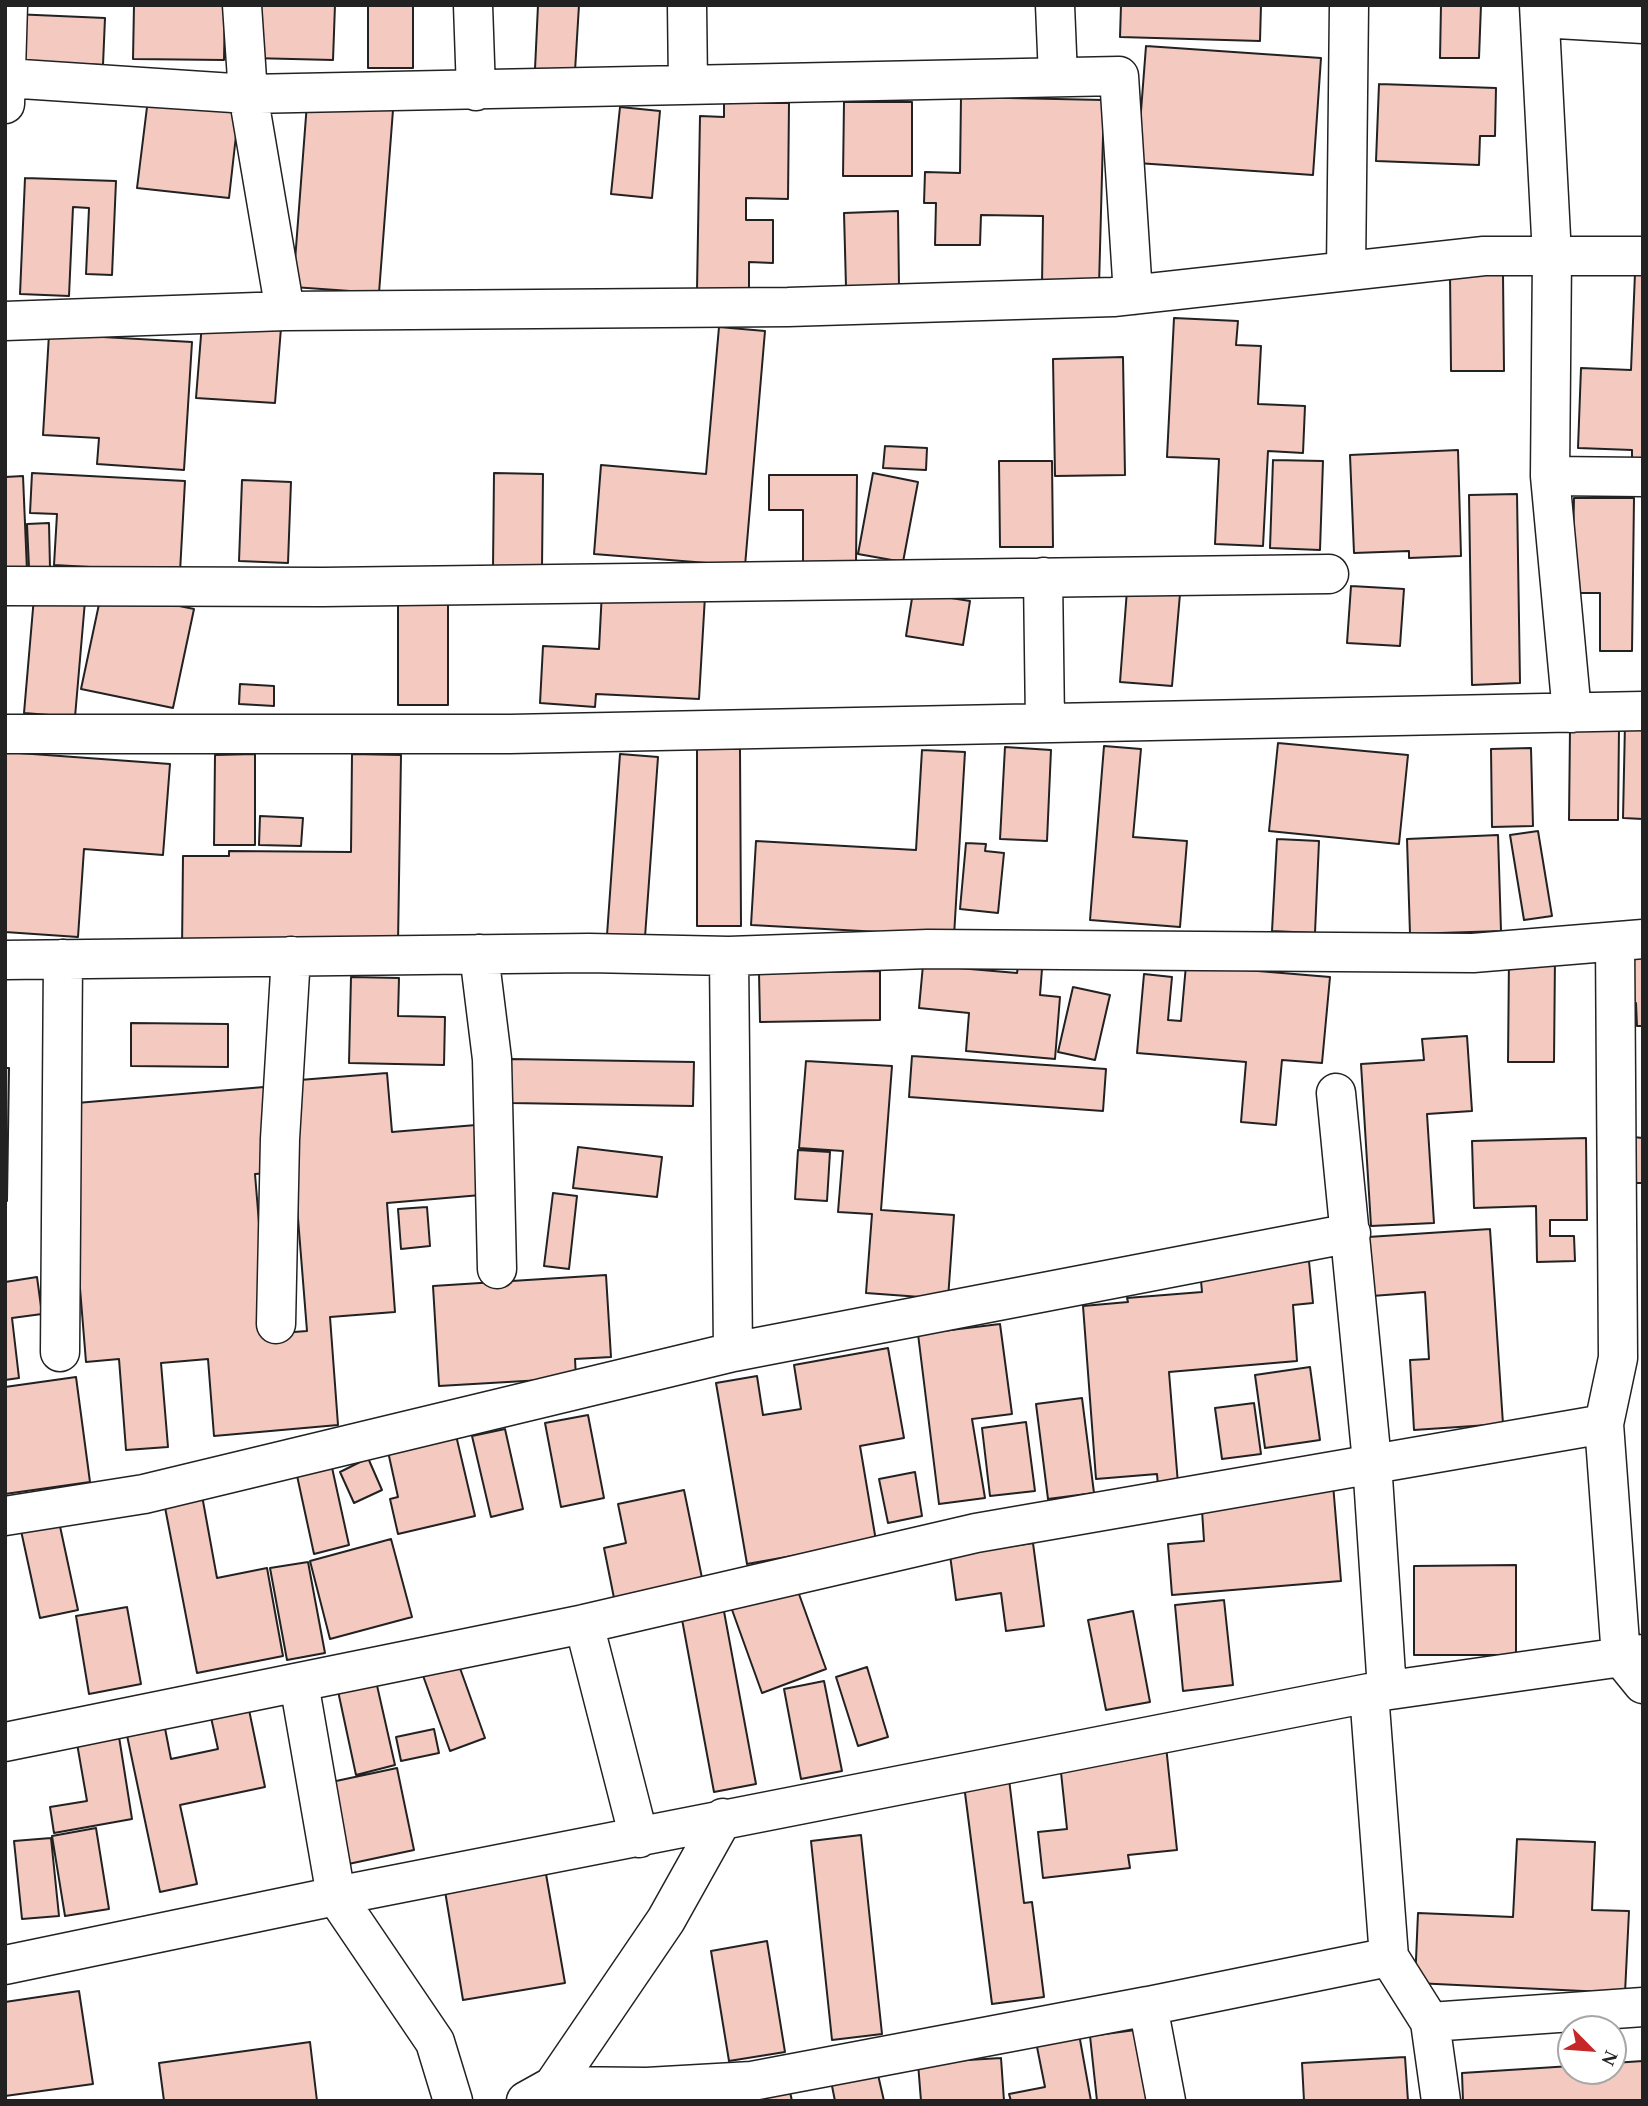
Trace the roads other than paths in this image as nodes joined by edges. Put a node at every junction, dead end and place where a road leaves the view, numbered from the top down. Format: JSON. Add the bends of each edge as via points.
{"nodes":[{"id":1,"x":8,"y":5,"type":"edge"},
{"id":2,"x":242,"y":5,"type":"edge"},
{"id":3,"x":473,"y":5,"type":"edge"},
{"id":4,"x":687,"y":5,"type":"edge"},
{"id":5,"x":1055,"y":5,"type":"edge"},
{"id":6,"x":1349,"y":5,"type":"edge"},
{"id":7,"x":1540,"y":12,"type":"edge"},
{"id":8,"x":1643,"y":24,"type":"edge"},
{"id":9,"x":1058,"y":77,"type":"junction"},
{"id":10,"x":6,"y":78,"type":"edge"},
{"id":11,"x":688,"y":85,"type":"junction"},
{"id":12,"x":476,"y":91,"type":"junction"},
{"id":13,"x":248,"y":94,"type":"junction"},
{"id":14,"x":5,"y":104,"type":"edge"},
{"id":15,"x":1552,"y":256,"type":"junction"},
{"id":16,"x":1643,"y":256,"type":"edge"},
{"id":17,"x":1346,"y":271,"type":"junction"},
{"id":18,"x":1133,"y":295,"type":"junction"},
{"id":19,"x":285,"y":311,"type":"junction"},
{"id":20,"x":5,"y":321,"type":"edge"},
{"id":21,"x":1550,"y":476,"type":"junction"},
{"id":22,"x":1643,"y":477,"type":"edge"},
{"id":23,"x":1329,"y":574,"type":"dead end"},
{"id":24,"x":1043,"y":577,"type":"junction"},
{"id":25,"x":5,"y":586,"type":"edge"},
{"id":26,"x":1643,"y":711,"type":"edge"},
{"id":27,"x":1572,"y":713,"type":"junction"},
{"id":28,"x":1045,"y":722,"type":"junction"},
{"id":29,"x":5,"y":734,"type":"edge"},
{"id":30,"x":1629,"y":940,"type":"edge"},
{"id":31,"x":479,"y":954,"type":"junction"},
{"id":32,"x":729,"y":956,"type":"junction"},
{"id":33,"x":291,"y":957,"type":"junction"},
{"id":34,"x":63,"y":959,"type":"junction"},
{"id":35,"x":5,"y":960,"type":"edge"},
{"id":36,"x":1336,"y":1093,"type":"dead end"},
{"id":37,"x":1351,"y":1233,"type":"junction"},
{"id":38,"x":497,"y":1269,"type":"dead end"},
{"id":39,"x":276,"y":1324,"type":"dead end"},
{"id":40,"x":60,"y":1352,"type":"dead end"},
{"id":41,"x":733,"y":1352,"type":"junction"},
{"id":42,"x":1604,"y":1424,"type":"junction"},
{"id":43,"x":1372,"y":1462,"type":"junction"},
{"id":44,"x":5,"y":1516,"type":"edge"},
{"id":45,"x":584,"y":1624,"type":"junction"},
{"id":46,"x":1636,"y":1665,"type":"edge"},
{"id":47,"x":299,"y":1683,"type":"junction"},
{"id":48,"x":1378,"y":1691,"type":"junction"},
{"id":49,"x":5,"y":1742,"type":"edge"},
{"id":50,"x":723,"y":1818,"type":"junction"},
{"id":51,"x":639,"y":1838,"type":"junction"},
{"id":52,"x":336,"y":1896,"type":"junction"},
{"id":53,"x":1390,"y":1957,"type":"junction"},
{"id":54,"x":5,"y":1965,"type":"edge"},
{"id":55,"x":1148,"y":2006,"type":"junction"},
{"id":56,"x":1643,"y":2007,"type":"edge"},
{"id":57,"x":1430,"y":2022,"type":"junction"},
{"id":58,"x":540,"y":2094,"type":"edge"},
{"id":59,"x":636,"y":2094,"type":"edge"},
{"id":60,"x":453,"y":2101,"type":"edge"},
{"id":61,"x":1166,"y":2101,"type":"edge"},
{"id":62,"x":1441,"y":2101,"type":"edge"}],
"edges":[{"from":1,"to":10,"type":"street"},
{"from":2,"to":13,"type":"street"},
{"from":3,"to":12,"type":"street"},
{"from":4,"to":11,"type":"street"},
{"from":5,"to":9,"type":"street"},
{"from":6,"to":17,"type":"street"},
{"from":7,"to":8,"type":"street"},
{"from":7,"to":15,"type":"street"},
{"from":9,"to":11,"type":"street"},
{"from":9,"to":18,"type":"street","via":[[1119,76]]},
{"from":10,"to":13,"type":"street"},
{"from":10,"to":14,"type":"street"},
{"from":11,"to":12,"type":"street"},
{"from":12,"to":13,"type":"street"},
{"from":13,"to":19,"type":"street"},
{"from":15,"to":16,"type":"street"},
{"from":15,"to":17,"type":"street","via":[[1484,256]]},
{"from":15,"to":21,"type":"street"},
{"from":17,"to":18,"type":"street"},
{"from":18,"to":19,"type":"street","via":[[788,307]]},
{"from":19,"to":20,"type":"street"},
{"from":21,"to":22,"type":"street"},
{"from":21,"to":27,"type":"street"},
{"from":23,"to":24,"type":"street"},
{"from":24,"to":25,"type":"street","via":[[323,587]]},
{"from":24,"to":28,"type":"street"},
{"from":26,"to":27,"type":"street"},
{"from":27,"to":28,"type":"street"},
{"from":28,"to":29,"type":"street","via":[[510,734]]},
{"from":30,"to":32,"type":"street","via":[[1473,953],[928,949]]},
{"from":30,"to":42,"type":"street","via":[[1618,1358]]},
{"from":31,"to":32,"type":"street"},
{"from":31,"to":33,"type":"street"},
{"from":31,"to":38,"type":"street","via":[[492,1059]]},
{"from":32,"to":41,"type":"street"},
{"from":33,"to":34,"type":"street"},
{"from":33,"to":39,"type":"street","via":[[280,1139]]},
{"from":34,"to":35,"type":"street"},
{"from":34,"to":40,"type":"street"},
{"from":36,"to":37,"type":"street"},
{"from":37,"to":41,"type":"street"},
{"from":37,"to":43,"type":"street"},
{"from":41,"to":44,"type":"street","via":[[144,1494]]},
{"from":42,"to":43,"type":"street"},
{"from":42,"to":46,"type":"street"},
{"from":43,"to":45,"type":"street","via":[[976,1533]]},
{"from":43,"to":48,"type":"street"},
{"from":45,"to":47,"type":"street"},
{"from":45,"to":51,"type":"street"},
{"from":46,"to":48,"type":"street"},
{"from":47,"to":49,"type":"street"},
{"from":47,"to":52,"type":"street"},
{"from":48,"to":50,"type":"street"},
{"from":48,"to":53,"type":"street"},
{"from":50,"to":51,"type":"street"},
{"from":50,"to":58,"type":"street","via":[[666,1920]]},
{"from":51,"to":52,"type":"street"},
{"from":52,"to":54,"type":"street"},
{"from":52,"to":60,"type":"street","via":[[435,2042]]},
{"from":53,"to":55,"type":"street"},
{"from":53,"to":57,"type":"street"},
{"from":55,"to":59,"type":"street","via":[[752,2081]]},
{"from":55,"to":61,"type":"street"},
{"from":56,"to":57,"type":"street"},
{"from":57,"to":62,"type":"street"},
{"from":58,"to":59,"type":"street"}]}
